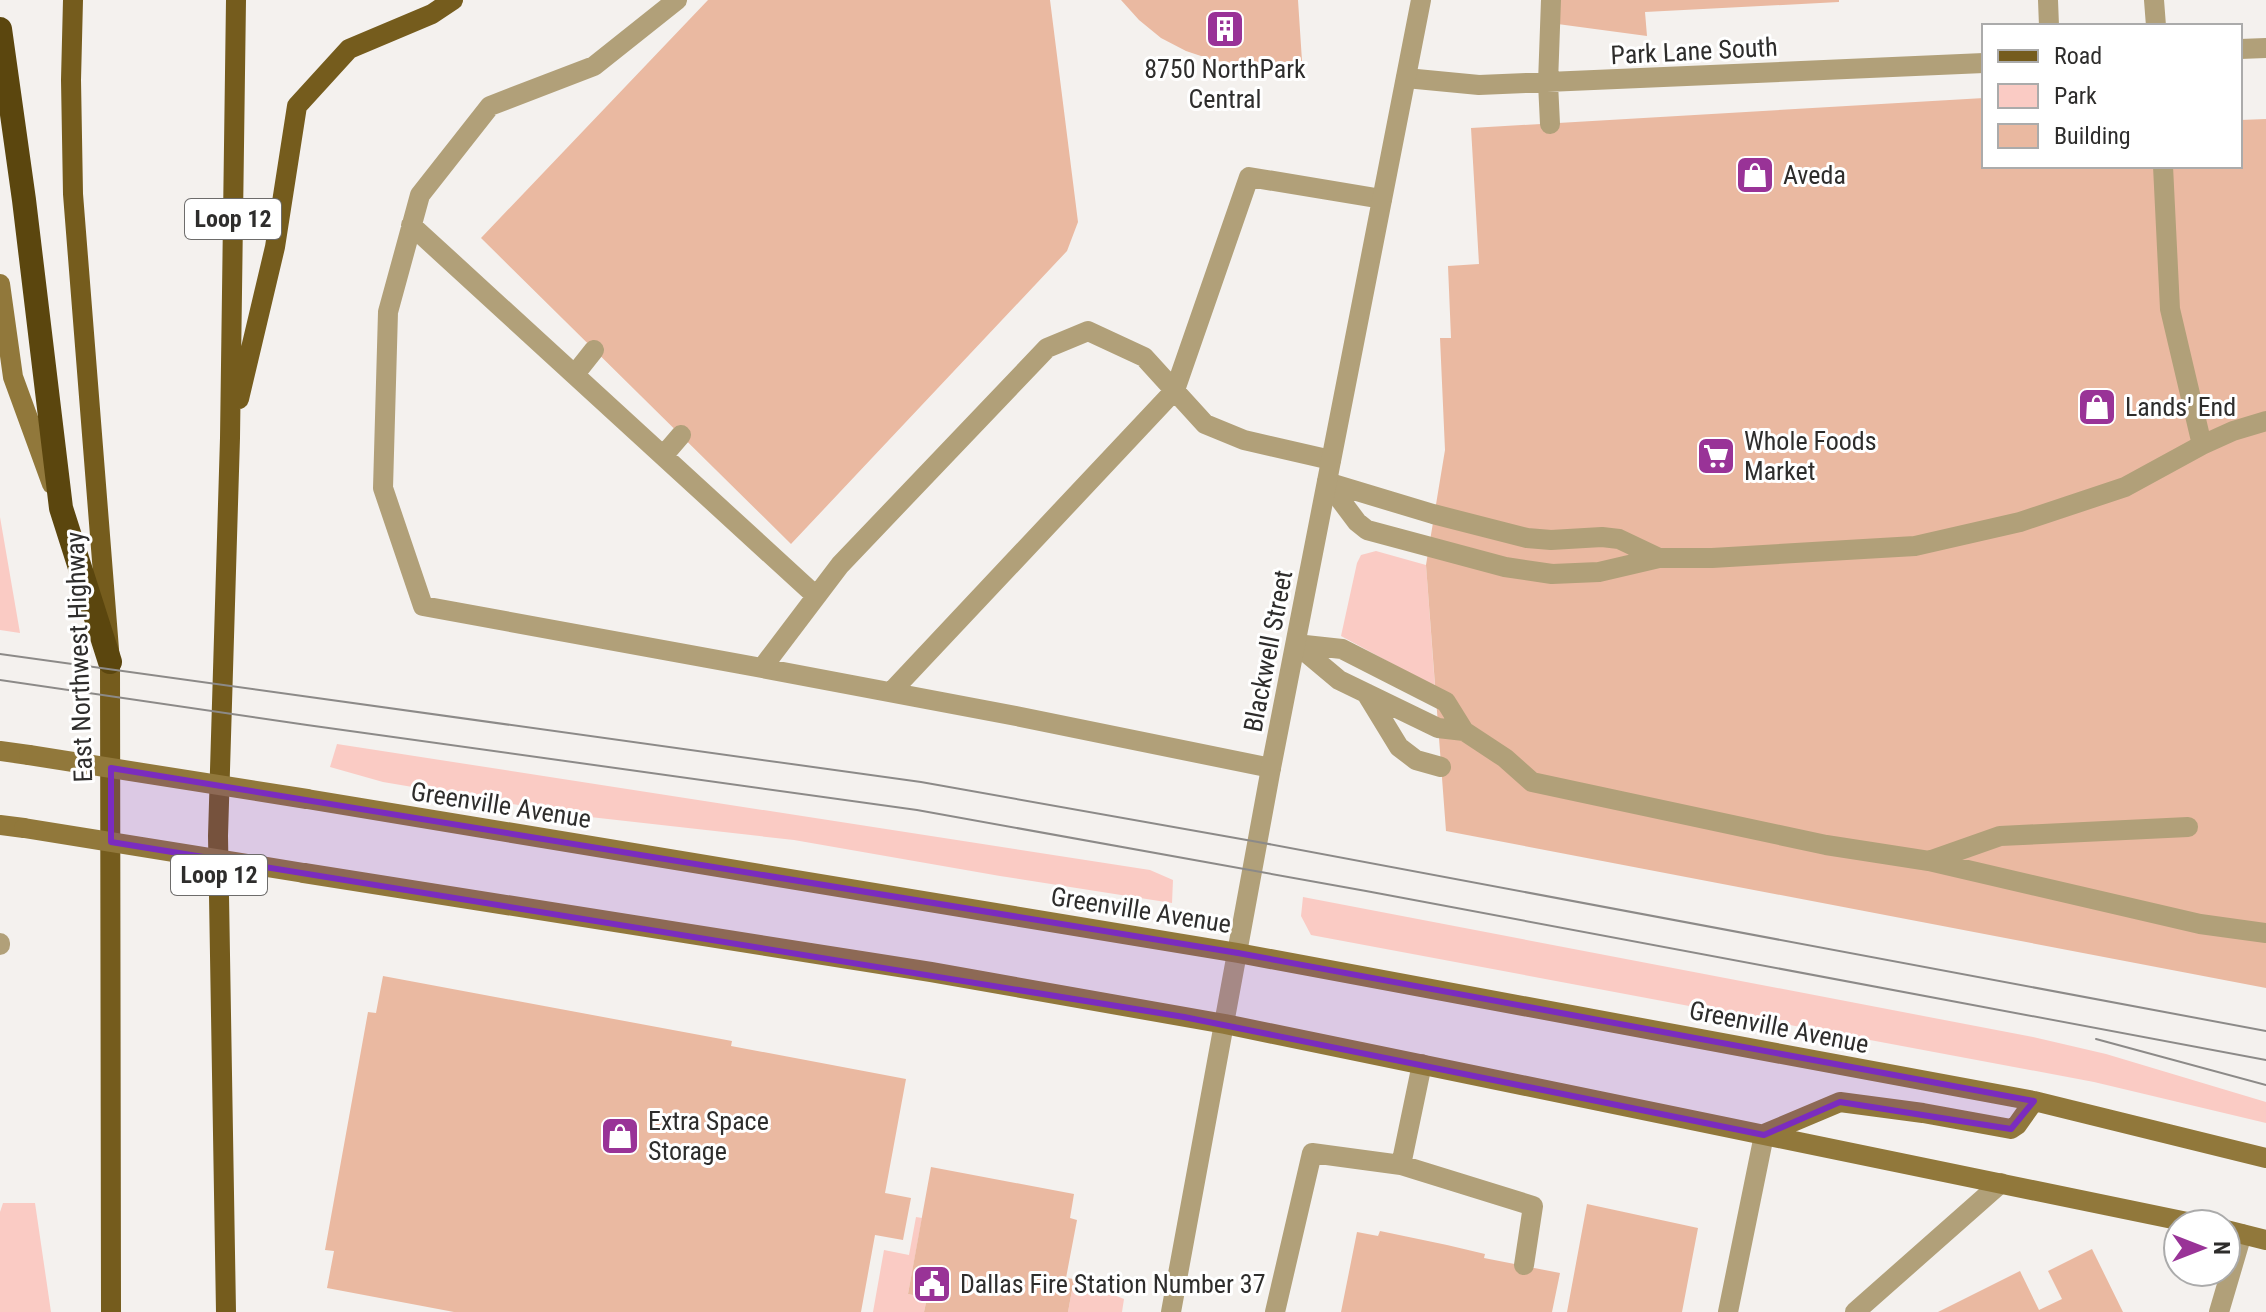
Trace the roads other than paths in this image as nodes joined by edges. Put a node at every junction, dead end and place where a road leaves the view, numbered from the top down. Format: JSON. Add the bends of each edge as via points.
{"nodes":[{"id":1,"x":73,"y":0,"type":"edge"},
{"id":2,"x":236,"y":0,"type":"edge"},
{"id":3,"x":453,"y":0,"type":"edge"},
{"id":4,"x":677,"y":0,"type":"edge"},
{"id":5,"x":1421,"y":0,"type":"edge"},
{"id":6,"x":1551,"y":0,"type":"edge"},
{"id":7,"x":2048,"y":0,"type":"edge"},
{"id":8,"x":2154,"y":0,"type":"edge"},
{"id":9,"x":2049,"y":24,"type":"edge"},
{"id":10,"x":2156,"y":24,"type":"edge"},
{"id":11,"x":0,"y":29,"type":"edge"},
{"id":12,"x":2266,"y":48,"type":"edge"},
{"id":13,"x":2242,"y":49,"type":"edge"},
{"id":14,"x":1982,"y":63,"type":"edge"},
{"id":15,"x":1406,"y":78,"type":"junction"},
{"id":16,"x":1548,"y":83,"type":"junction"},
{"id":17,"x":1550,"y":124,"type":"dead end"},
{"id":18,"x":2163,"y":168,"type":"edge"},
{"id":19,"x":1382,"y":199,"type":"junction"},
{"id":20,"x":411,"y":225,"type":"junction"},
{"id":21,"x":0,"y":284,"type":"edge"},
{"id":22,"x":594,"y":350,"type":"dead end"},
{"id":23,"x":575,"y":374,"type":"junction"},
{"id":24,"x":1175,"y":390,"type":"junction"},
{"id":25,"x":2266,"y":421,"type":"edge"},
{"id":26,"x":681,"y":435,"type":"dead end"},
{"id":27,"x":230,"y":438,"type":"junction"},
{"id":28,"x":2202,"y":445,"type":"junction"},
{"id":29,"x":663,"y":456,"type":"junction"},
{"id":30,"x":1331,"y":460,"type":"junction"},
{"id":31,"x":1327,"y":482,"type":"junction"},
{"id":32,"x":61,"y":508,"type":"junction"},
{"id":33,"x":1659,"y":558,"type":"junction"},
{"id":34,"x":816,"y":596,"type":"junction"},
{"id":35,"x":1296,"y":644,"type":"junction"},
{"id":36,"x":110,"y":662,"type":"junction"},
{"id":37,"x":762,"y":668,"type":"junction"},
{"id":38,"x":891,"y":692,"type":"junction"},
{"id":39,"x":1366,"y":693,"type":"junction"},
{"id":40,"x":1464,"y":731,"type":"junction"},
{"id":41,"x":0,"y":751,"type":"edge"},
{"id":42,"x":1441,"y":767,"type":"dead end"},
{"id":43,"x":1271,"y":768,"type":"junction"},
{"id":44,"x":0,"y":825,"type":"edge"},
{"id":45,"x":2188,"y":827,"type":"dead end"},
{"id":46,"x":1929,"y":861,"type":"junction"},
{"id":47,"x":2266,"y":933,"type":"edge"},
{"id":48,"x":1238,"y":953,"type":"junction"},
{"id":49,"x":1225,"y":1024,"type":"junction"},
{"id":50,"x":1422,"y":1064,"type":"junction"},
{"id":51,"x":2034,"y":1101,"type":"junction"},
{"id":52,"x":1764,"y":1135,"type":"junction"},
{"id":53,"x":2266,"y":1158,"type":"edge"},
{"id":54,"x":1401,"y":1165,"type":"junction"},
{"id":55,"x":2001,"y":1183,"type":"junction"},
{"id":56,"x":2162,"y":1217,"type":"edge"},
{"id":57,"x":2242,"y":1234,"type":"edge"},
{"id":58,"x":2266,"y":1240,"type":"edge"},
{"id":59,"x":1524,"y":1265,"type":"dead end"},
{"id":60,"x":2224,"y":1288,"type":"edge"},
{"id":61,"x":111,"y":1312,"type":"edge"},
{"id":62,"x":226,"y":1312,"type":"edge"},
{"id":63,"x":1171,"y":1312,"type":"edge"},
{"id":64,"x":1275,"y":1312,"type":"edge"},
{"id":65,"x":1728,"y":1312,"type":"edge"},
{"id":66,"x":1855,"y":1312,"type":"edge"},
{"id":67,"x":2219,"y":1312,"type":"edge"}],
"edges":[{"from":1,"to":36,"type":"main road","name":"East Northwest Highway","via":[[73,194]]},
{"from":2,"to":27,"type":"main road","number":"Loop 12"},
{"from":3,"to":27,"type":"main road","via":[[349,49],[297,106],[275,247]]},
{"from":4,"to":20,"type":"street","via":[[594,66],[490,106],[420,195]]},
{"from":5,"to":15,"type":"street","name":"Blackwell Street"},
{"from":6,"to":16,"type":"street"},
{"from":7,"to":9,"type":"street"},
{"from":8,"to":10,"type":"street"},
{"from":11,"to":32,"type":"highway"},
{"from":12,"to":13,"type":"street"},
{"from":14,"to":16,"type":"street","name":"Park Lane South"},
{"from":15,"to":16,"type":"street","name":"Park Lane South","via":[[1479,85]]},
{"from":15,"to":19,"type":"street","name":"Blackwell Street"},
{"from":16,"to":17,"type":"street"},
{"from":18,"to":28,"type":"street","via":[[2170,309]]},
{"from":19,"to":24,"type":"street","via":[[1249,177]]},
{"from":19,"to":30,"type":"street","name":"Blackwell Street"},
{"from":20,"to":23,"type":"street"},
{"from":20,"to":37,"type":"street","via":[[388,312],[383,488],[423,606]]},
{"from":21,"to":32,"type":"main road","via":[[13,377]]},
{"from":22,"to":23,"type":"street"},
{"from":23,"to":29,"type":"street"},
{"from":24,"to":30,"type":"street","via":[[1205,424],[1244,440]]},
{"from":24,"to":34,"type":"street","via":[[1144,357],[1088,331],[1047,348]]},
{"from":24,"to":38,"type":"street"},
{"from":25,"to":28,"type":"street"},
{"from":26,"to":29,"type":"street"},
{"from":27,"to":62,"type":"main road","number":"Loop 12","via":[[218,836]]},
{"from":28,"to":33,"type":"street","via":[[2125,487],[2020,522],[1915,546]]},
{"from":29,"to":34,"type":"street"},
{"from":30,"to":31,"type":"street","name":"Blackwell Street"},
{"from":31,"to":33,"type":"street","via":[[1527,538],[1619,539]]},
{"from":31,"to":33,"type":"street","via":[[1367,530],[1505,567],[1552,574],[1599,572]]},
{"from":31,"to":35,"type":"street","name":"Blackwell Street"},
{"from":32,"to":36,"type":"highway"},
{"from":34,"to":37,"type":"street"},
{"from":35,"to":39,"type":"street","via":[[1339,680]]},
{"from":35,"to":40,"type":"street","via":[[1342,649],[1436,696],[1446,702]]},
{"from":35,"to":43,"type":"street","name":"Blackwell Street"},
{"from":36,"to":61,"type":"main road","name":"East Northwest Highway"},
{"from":37,"to":38,"type":"street"},
{"from":38,"to":43,"type":"street"},
{"from":39,"to":40,"type":"street","via":[[1438,728]]},
{"from":39,"to":42,"type":"street","via":[[1399,747],[1416,760]]},
{"from":40,"to":46,"type":"street","via":[[1532,782],[1826,845]]},
{"from":41,"to":48,"type":"main road","name":"Greenville Avenue","bridge":true},
{"from":43,"to":48,"type":"street","name":"Blackwell Street"},
{"from":44,"to":49,"type":"main road","bridge":true,"via":[[915,969]]},
{"from":45,"to":46,"type":"street","via":[[2000,836]]},
{"from":46,"to":47,"type":"street","via":[[2200,924]]},
{"from":48,"to":49,"type":"street","name":"Blackwell Street"},
{"from":48,"to":51,"type":"main road","name":"Greenville Avenue"},
{"from":49,"to":50,"type":"main road"},
{"from":49,"to":63,"type":"street","name":"Blackwell Street"},
{"from":50,"to":52,"type":"main road"},
{"from":50,"to":54,"type":"street"},
{"from":51,"to":52,"type":"main road","via":[[2011,1129],[1840,1102]]},
{"from":51,"to":53,"type":"main road","name":"Greenville Avenue"},
{"from":52,"to":55,"type":"main road"},
{"from":52,"to":65,"type":"street"},
{"from":54,"to":59,"type":"street","via":[[1533,1206]]},
{"from":54,"to":64,"type":"street","via":[[1312,1153]]},
{"from":55,"to":56,"type":"main road"},
{"from":55,"to":66,"type":"street"},
{"from":57,"to":58,"type":"main road"},
{"from":60,"to":67,"type":"street"}]}
